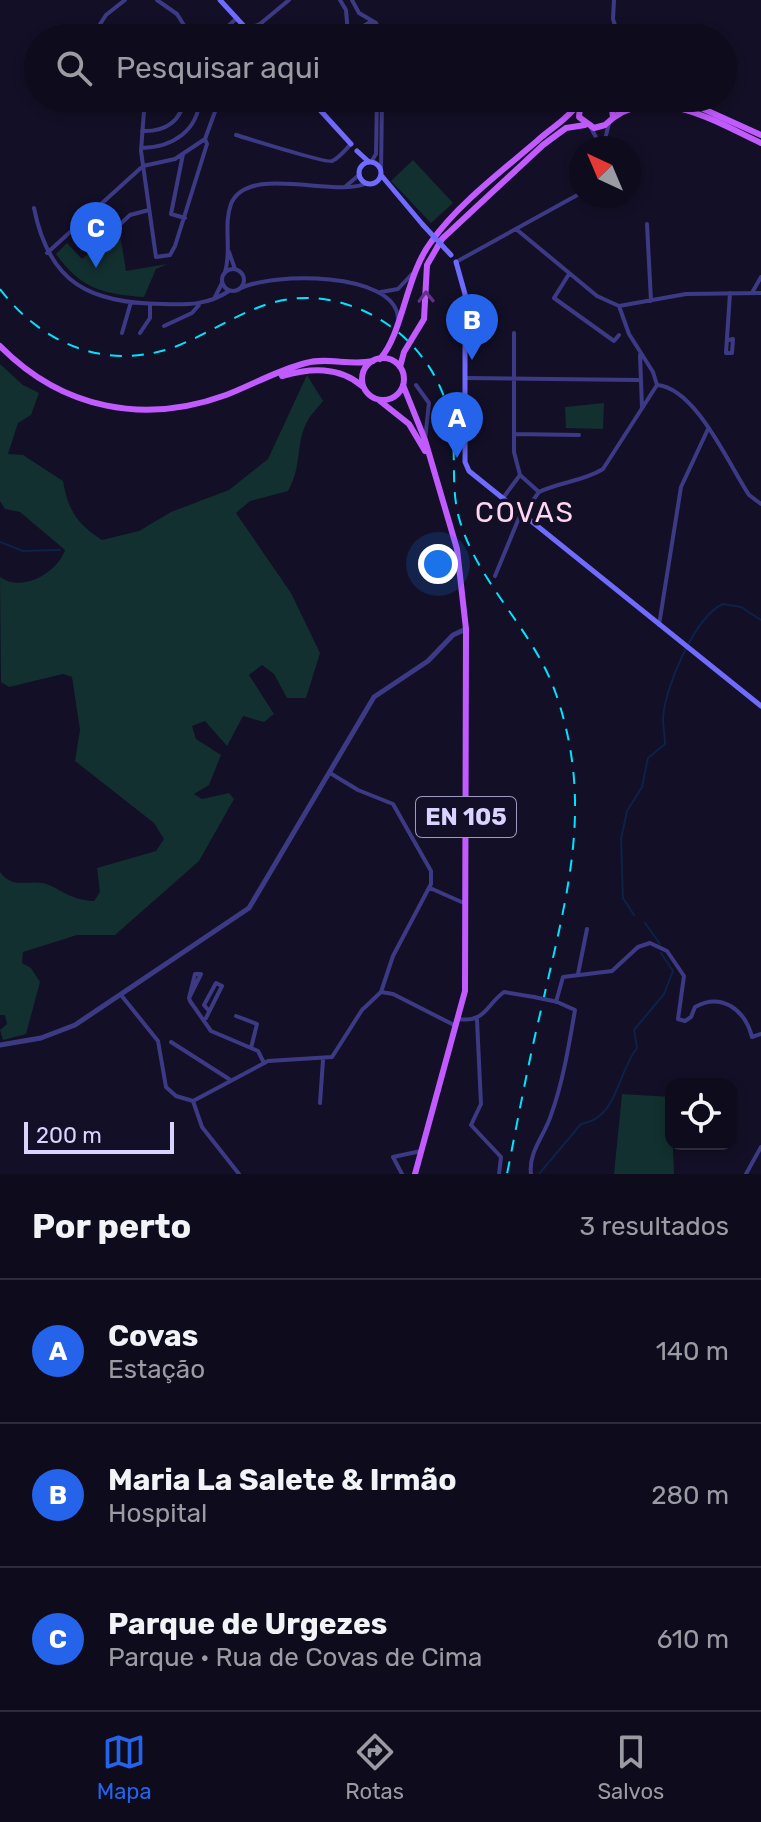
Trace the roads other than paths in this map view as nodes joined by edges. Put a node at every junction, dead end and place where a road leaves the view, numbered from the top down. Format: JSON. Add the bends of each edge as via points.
{"nodes":[{"id":1,"x":125,"y":0,"type":"edge"},
{"id":2,"x":157,"y":0,"type":"edge"},
{"id":3,"x":220,"y":0,"type":"edge"},
{"id":4,"x":289,"y":0,"type":"edge"},
{"id":5,"x":352,"y":0,"type":"edge"},
{"id":6,"x":614,"y":0,"type":"edge"},
{"id":7,"x":342,"y":1,"type":"edge"},
{"id":8,"x":237,"y":18,"type":"junction"},
{"id":9,"x":372,"y":21,"type":"junction"},
{"id":10,"x":100,"y":24,"type":"edge"},
{"id":11,"x":183,"y":24,"type":"edge"},
{"id":12,"x":230,"y":24,"type":"edge"},
{"id":13,"x":242,"y":24,"type":"edge"},
{"id":14,"x":260,"y":24,"type":"edge"},
{"id":15,"x":344,"y":24,"type":"edge"},
{"id":16,"x":367,"y":24,"type":"edge"},
{"id":17,"x":373,"y":24,"type":"edge"},
{"id":18,"x":615,"y":24,"type":"edge"},
{"id":19,"x":144,"y":112,"type":"edge"},
{"id":20,"x":180,"y":112,"type":"edge"},
{"id":21,"x":196,"y":112,"type":"edge"},
{"id":22,"x":215,"y":112,"type":"edge"},
{"id":23,"x":322,"y":112,"type":"edge"},
{"id":24,"x":378,"y":112,"type":"edge"},
{"id":25,"x":379,"y":112,"type":"edge"},
{"id":26,"x":571,"y":112,"type":"edge"},
{"id":27,"x":579,"y":112,"type":"edge"},
{"id":28,"x":611,"y":112,"type":"edge"},
{"id":29,"x":627,"y":112,"type":"edge"},
{"id":30,"x":687,"y":112,"type":"edge"},
{"id":31,"x":710,"y":112,"type":"edge"},
{"id":32,"x":611,"y":120,"type":"junction"},
{"id":33,"x":587,"y":126,"type":"junction"},
{"id":34,"x":142,"y":131,"type":"junction"},
{"id":35,"x":236,"y":135,"type":"dead end"},
{"id":36,"x":761,"y":135,"type":"edge"},
{"id":37,"x":594,"y":136,"type":"edge"},
{"id":38,"x":606,"y":136,"type":"edge"},
{"id":39,"x":205,"y":139,"type":"junction"},
{"id":40,"x":761,"y":143,"type":"edge"},
{"id":41,"x":351,"y":144,"type":"junction"},
{"id":42,"x":141,"y":148,"type":"junction"},
{"id":43,"x":357,"y":151,"type":"joint"},
{"id":44,"x":183,"y":154,"type":"junction"},
{"id":45,"x":367,"y":163,"type":"junction"},
{"id":46,"x":143,"y":166,"type":"junction"},
{"id":47,"x":381,"y":173,"type":"junction"},
{"id":48,"x":359,"y":175,"type":"junction"},
{"id":49,"x":376,"y":183,"type":"junction"},
{"id":50,"x":365,"y":184,"type":"junction"},
{"id":51,"x":336,"y":187,"type":"junction"},
{"id":52,"x":390,"y":189,"type":"junction"},
{"id":53,"x":569,"y":200,"type":"edge"},
{"id":54,"x":34,"y":208,"type":"dead end"},
{"id":55,"x":149,"y":210,"type":"junction"},
{"id":56,"x":185,"y":218,"type":"junction"},
{"id":57,"x":647,"y":224,"type":"dead end"},
{"id":58,"x":516,"y":229,"type":"junction"},
{"id":59,"x":95,"y":248,"type":"dead end"},
{"id":60,"x":229,"y":250,"type":"junction"},
{"id":61,"x":47,"y":253,"type":"junction"},
{"id":62,"x":451,"y":255,"type":"joint"},
{"id":63,"x":456,"y":262,"type":"junction"},
{"id":64,"x":235,"y":269,"type":"junction"},
{"id":65,"x":225,"y":272,"type":"junction"},
{"id":66,"x":413,"y":273,"type":"junction"},
{"id":67,"x":242,"y":274,"type":"junction"},
{"id":68,"x":569,"y":274,"type":"junction"},
{"id":69,"x":761,"y":277,"type":"edge"},
{"id":70,"x":258,"y":281,"type":"junction"},
{"id":71,"x":222,"y":283,"type":"junction"},
{"id":72,"x":239,"y":289,"type":"junction"},
{"id":73,"x":229,"y":291,"type":"junction"},
{"id":74,"x":753,"y":291,"type":"junction"},
{"id":75,"x":378,"y":292,"type":"junction"},
{"id":76,"x":730,"y":293,"type":"junction"},
{"id":77,"x":761,"y":293,"type":"edge"},
{"id":78,"x":215,"y":297,"type":"junction"},
{"id":79,"x":651,"y":301,"type":"junction"},
{"id":80,"x":131,"y":302,"type":"junction"},
{"id":81,"x":150,"y":304,"type":"junction"},
{"id":82,"x":199,"y":305,"type":"junction"},
{"id":83,"x":619,"y":306,"type":"junction"},
{"id":84,"x":398,"y":318,"type":"junction"},
{"id":85,"x":164,"y":326,"type":"dead end"},
{"id":86,"x":122,"y":333,"type":"dead end"},
{"id":87,"x":140,"y":333,"type":"dead end"},
{"id":88,"x":514,"y":333,"type":"dead end"},
{"id":89,"x":619,"y":335,"type":"dead end"},
{"id":90,"x":729,"y":340,"type":"dead end"},
{"id":91,"x":0,"y":346,"type":"edge"},
{"id":92,"x":640,"y":355,"type":"junction"},
{"id":93,"x":376,"y":360,"type":"junction"},
{"id":94,"x":400,"y":367,"type":"junction"},
{"id":95,"x":466,"y":378,"type":"junction"},
{"id":96,"x":514,"y":379,"type":"junction"},
{"id":97,"x":638,"y":380,"type":"junction"},
{"id":98,"x":259,"y":382,"type":"junction"},
{"id":99,"x":403,"y":385,"type":"junction"},
{"id":100,"x":416,"y":385,"type":"dead end"},
{"id":101,"x":657,"y":385,"type":"junction"},
{"id":102,"x":363,"y":388,"type":"junction"},
{"id":103,"x":377,"y":400,"type":"junction"},
{"id":104,"x":642,"y":408,"type":"junction"},
{"id":105,"x":708,"y":429,"type":"junction"},
{"id":106,"x":514,"y":434,"type":"junction"},
{"id":107,"x":579,"y":435,"type":"dead end"},
{"id":108,"x":425,"y":440,"type":"junction"},
{"id":109,"x":434,"y":470,"type":"junction"},
{"id":110,"x":520,"y":475,"type":"junction"},
{"id":111,"x":539,"y":492,"type":"junction"},
{"id":112,"x":503,"y":498,"type":"junction"},
{"id":113,"x":761,"y":504,"type":"edge"},
{"id":114,"x":522,"y":513,"type":"junction"},
{"id":115,"x":495,"y":576,"type":"dead end"},
{"id":116,"x":659,"y":625,"type":"junction"},
{"id":117,"x":466,"y":629,"type":"junction"},
{"id":118,"x":761,"y":706,"type":"edge"},
{"id":119,"x":330,"y":773,"type":"junction"},
{"id":120,"x":430,"y":888,"type":"junction"},
{"id":121,"x":466,"y":904,"type":"junction"},
{"id":122,"x":587,"y":929,"type":"dead end"},
{"id":123,"x":578,"y":975,"type":"junction"},
{"id":124,"x":381,"y":992,"type":"junction"},
{"id":125,"x":121,"y":995,"type":"junction"},
{"id":126,"x":189,"y":998,"type":"junction"},
{"id":127,"x":554,"y":1001,"type":"junction"},
{"id":128,"x":209,"y":1011,"type":"junction"},
{"id":129,"x":236,"y":1016,"type":"dead end"},
{"id":130,"x":205,"y":1019,"type":"junction"},
{"id":131,"x":477,"y":1020,"type":"junction"},
{"id":132,"x":458,"y":1022,"type":"junction"},
{"id":133,"x":761,"y":1034,"type":"edge"},
{"id":134,"x":171,"y":1042,"type":"dead end"},
{"id":135,"x":0,"y":1045,"type":"edge"},
{"id":136,"x":251,"y":1048,"type":"junction"},
{"id":137,"x":323,"y":1060,"type":"junction"},
{"id":138,"x":264,"y":1063,"type":"junction"},
{"id":139,"x":229,"y":1079,"type":"junction"},
{"id":140,"x":193,"y":1101,"type":"junction"},
{"id":141,"x":320,"y":1103,"type":"dead end"},
{"id":142,"x":761,"y":1147,"type":"edge"},
{"id":143,"x":421,"y":1151,"type":"junction"},
{"id":144,"x":239,"y":1174,"type":"edge"},
{"id":145,"x":402,"y":1174,"type":"edge"},
{"id":146,"x":415,"y":1174,"type":"edge"},
{"id":147,"x":499,"y":1174,"type":"edge"},
{"id":148,"x":531,"y":1174,"type":"edge"},
{"id":149,"x":746,"y":1174,"type":"edge"}],
"edges":[{"from":1,"to":10,"type":"street"},
{"from":2,"to":11,"type":"street"},
{"from":3,"to":8,"type":"main road"},
{"from":4,"to":14,"type":"street"},
{"from":5,"to":7,"type":"street"},
{"from":5,"to":9,"type":"street","via":[[356,11]]},
{"from":6,"to":18,"type":"street"},
{"from":7,"to":15,"type":"street"},
{"from":8,"to":12,"type":"street"},
{"from":8,"to":13,"type":"main road"},
{"from":9,"to":16,"type":"street"},
{"from":9,"to":17,"type":"street"},
{"from":19,"to":34,"type":"street"},
{"from":20,"to":34,"type":"street","via":[[161,130]]},
{"from":21,"to":42,"type":"street","via":[[180,137]]},
{"from":22,"to":39,"type":"street"},
{"from":23,"to":41,"type":"main road"},
{"from":24,"to":45,"type":"street","via":[[376,154]]},
{"from":25,"to":47,"type":"street"},
{"from":26,"to":66,"type":"main road","via":[[439,231]]},
{"from":27,"to":33,"type":"main road"},
{"from":28,"to":32,"type":"main road"},
{"from":29,"to":32,"type":"main road"},
{"from":30,"to":40,"type":"main road"},
{"from":31,"to":36,"type":"main road"},
{"from":32,"to":33,"type":"main road","via":[[600,128]]},
{"from":32,"to":38,"type":"street"},
{"from":33,"to":37,"type":"street"},
{"from":94,"to":33,"type":"main road","one_way":true,"via":[[424,319],[427,265],[442,239],[550,139],[566,128]]},
{"from":34,"to":42,"type":"street"},
{"from":35,"to":41,"type":"street","via":[[323,163]]},
{"from":39,"to":44,"type":"street"},
{"from":39,"to":56,"type":"street"},
{"from":41,"to":43,"type":"street"},
{"from":42,"to":46,"type":"street"},
{"from":43,"to":45,"type":"main road"},
{"from":44,"to":46,"type":"street"},
{"from":44,"to":56,"type":"street","via":[[171,214]]},
{"from":45,"to":47,"type":"main road"},
{"from":45,"to":48,"type":"main road"},
{"from":46,"to":55,"type":"street"},
{"from":46,"to":61,"type":"street"},
{"from":47,"to":49,"type":"main road"},
{"from":47,"to":52,"type":"main road"},
{"from":48,"to":50,"type":"main road"},
{"from":48,"to":51,"type":"street","via":[[352,184]]},
{"from":49,"to":50,"type":"main road"},
{"from":49,"to":52,"type":"main road"},
{"from":50,"to":51,"type":"street"},
{"from":51,"to":60,"type":"street","via":[[247,187],[231,204]]},
{"from":52,"to":62,"type":"main road","bridge":true},
{"from":53,"to":58,"type":"street"},
{"from":54,"to":61,"type":"street"},
{"from":55,"to":56,"type":"street","via":[[156,257],[170,255]]},
{"from":55,"to":59,"type":"street","via":[[130,215]]},
{"from":57,"to":79,"type":"street"},
{"from":58,"to":63,"type":"street"},
{"from":58,"to":68,"type":"street"},
{"from":60,"to":64,"type":"street"},
{"from":60,"to":65,"type":"street"},
{"from":61,"to":80,"type":"street","via":[[79,288]]},
{"from":62,"to":63,"type":"street"},
{"from":63,"to":95,"type":"main road","via":[[465,294]]},
{"from":64,"to":65,"type":"street"},
{"from":64,"to":67,"type":"street"},
{"from":65,"to":71,"type":"street"},
{"from":66,"to":75,"type":"street","via":[[398,289]]},
{"from":66,"to":84,"type":"main road"},
{"from":67,"to":70,"type":"street"},
{"from":67,"to":72,"type":"street"},
{"from":68,"to":83,"type":"street"},
{"from":68,"to":89,"type":"street","via":[[554,298],[614,341]]},
{"from":69,"to":74,"type":"street"},
{"from":70,"to":72,"type":"street"},
{"from":70,"to":75,"type":"street","via":[[310,278]]},
{"from":71,"to":73,"type":"street"},
{"from":71,"to":78,"type":"street"},
{"from":72,"to":73,"type":"street"},
{"from":73,"to":78,"type":"street"},
{"from":74,"to":76,"type":"street"},
{"from":74,"to":77,"type":"street"},
{"from":75,"to":84,"type":"street","via":[[395,303]]},
{"from":76,"to":79,"type":"street"},
{"from":76,"to":90,"type":"street"},
{"from":78,"to":82,"type":"street"},
{"from":79,"to":83,"type":"street"},
{"from":80,"to":81,"type":"street"},
{"from":80,"to":86,"type":"street"},
{"from":81,"to":82,"type":"street"},
{"from":81,"to":87,"type":"street","via":[[150,318]]},
{"from":82,"to":85,"type":"street"},
{"from":83,"to":92,"type":"street"},
{"from":84,"to":93,"type":"main road"},
{"from":88,"to":96,"type":"street"},
{"from":91,"to":98,"type":"main road","number":"EN 105","via":[[54,387],[122,410],[182,408]]},
{"from":92,"to":97,"type":"street"},
{"from":92,"to":101,"type":"street"},
{"from":93,"to":94,"type":"main road","number":"EN 105","via":[[391,360]]},
{"from":93,"to":98,"type":"main road","number":"EN 105","via":[[313,362]]},
{"from":93,"to":102,"type":"main road","via":[[362,376]]},
{"from":94,"to":99,"type":"main road","number":"EN 105"},
{"from":95,"to":96,"type":"street"},
{"from":95,"to":112,"type":"main road","via":[[465,462]]},
{"from":96,"to":97,"type":"street"},
{"from":96,"to":106,"type":"street"},
{"from":97,"to":104,"type":"street"},
{"from":98,"to":102,"type":"main road","number":"EN 105","via":[[320,369],[340,373]]},
{"from":99,"to":103,"type":"main road","via":[[390,399]]},
{"from":99,"to":108,"type":"main road","number":"EN 105"},
{"from":100,"to":108,"type":"street","via":[[429,403]]},
{"from":101,"to":104,"type":"street"},
{"from":101,"to":105,"type":"street","via":[[682,395]]},
{"from":102,"to":103,"type":"main road","number":"EN 105"},
{"from":103,"to":109,"type":"main road","number":"EN 105","via":[[409,424]]},
{"from":104,"to":111,"type":"street","via":[[603,469]]},
{"from":105,"to":113,"type":"street","via":[[749,495]]},
{"from":105,"to":116,"type":"street","via":[[681,487]]},
{"from":106,"to":107,"type":"street"},
{"from":106,"to":110,"type":"street"},
{"from":108,"to":109,"type":"main road","number":"EN 105"},
{"from":109,"to":117,"type":"main road","number":"EN 105","via":[[460,562]]},
{"from":110,"to":111,"type":"street"},
{"from":110,"to":112,"type":"street"},
{"from":111,"to":114,"type":"street"},
{"from":112,"to":114,"type":"main road"},
{"from":114,"to":115,"type":"street"},
{"from":114,"to":116,"type":"main road"},
{"from":116,"to":118,"type":"main road"},
{"from":117,"to":119,"type":"street","via":[[374,697]]},
{"from":117,"to":121,"type":"main road","number":"EN 105"},
{"from":119,"to":120,"type":"street","via":[[396,807],[430,866]]},
{"from":119,"to":125,"type":"street","via":[[249,908]]},
{"from":120,"to":121,"type":"street"},
{"from":120,"to":124,"type":"street","via":[[393,956]]},
{"from":121,"to":132,"type":"main road","number":"EN 105","via":[[467,973]]},
{"from":122,"to":123,"type":"street"},
{"from":123,"to":127,"type":"street","via":[[561,979]]},
{"from":123,"to":133,"type":"street","via":[[612,971],[650,943],[667,951],[684,976],[678,1019],[685,1021],[706,1001],[721,1001],[740,1011],[752,1037]]},
{"from":124,"to":132,"type":"street"},
{"from":124,"to":137,"type":"street","via":[[363,1008],[337,1053]]},
{"from":125,"to":135,"type":"street","via":[[62,1031]]},
{"from":125,"to":140,"type":"street","via":[[158,1041],[166,1087]]},
{"from":126,"to":126,"type":"street","via":[[195,986],[201,974],[195,974]]},
{"from":126,"to":130,"type":"street"},
{"from":127,"to":131,"type":"street","bridge":true,"via":[[504,992]]},
{"from":127,"to":148,"type":"street","via":[[573,1007],[575,1014],[559,1088],[532,1156]]},
{"from":128,"to":128,"type":"street","via":[[222,986],[216,983],[204,1005]]},
{"from":128,"to":130,"type":"street"},
{"from":129,"to":136,"type":"street","via":[[257,1024]]},
{"from":130,"to":136,"type":"street","via":[[211,1031]]},
{"from":131,"to":132,"type":"street"},
{"from":131,"to":147,"type":"street","via":[[481,1104],[471,1125],[501,1157]]},
{"from":132,"to":143,"type":"main road","number":"EN 105"},
{"from":134,"to":139,"type":"street"},
{"from":136,"to":138,"type":"street","via":[[262,1053]]},
{"from":137,"to":138,"type":"street"},
{"from":137,"to":141,"type":"street"},
{"from":138,"to":139,"type":"street"},
{"from":139,"to":140,"type":"street"},
{"from":140,"to":144,"type":"street","via":[[202,1127]]},
{"from":142,"to":149,"type":"street"},
{"from":143,"to":145,"type":"street","via":[[393,1157]]},
{"from":143,"to":146,"type":"main road","number":"EN 105"}]}
